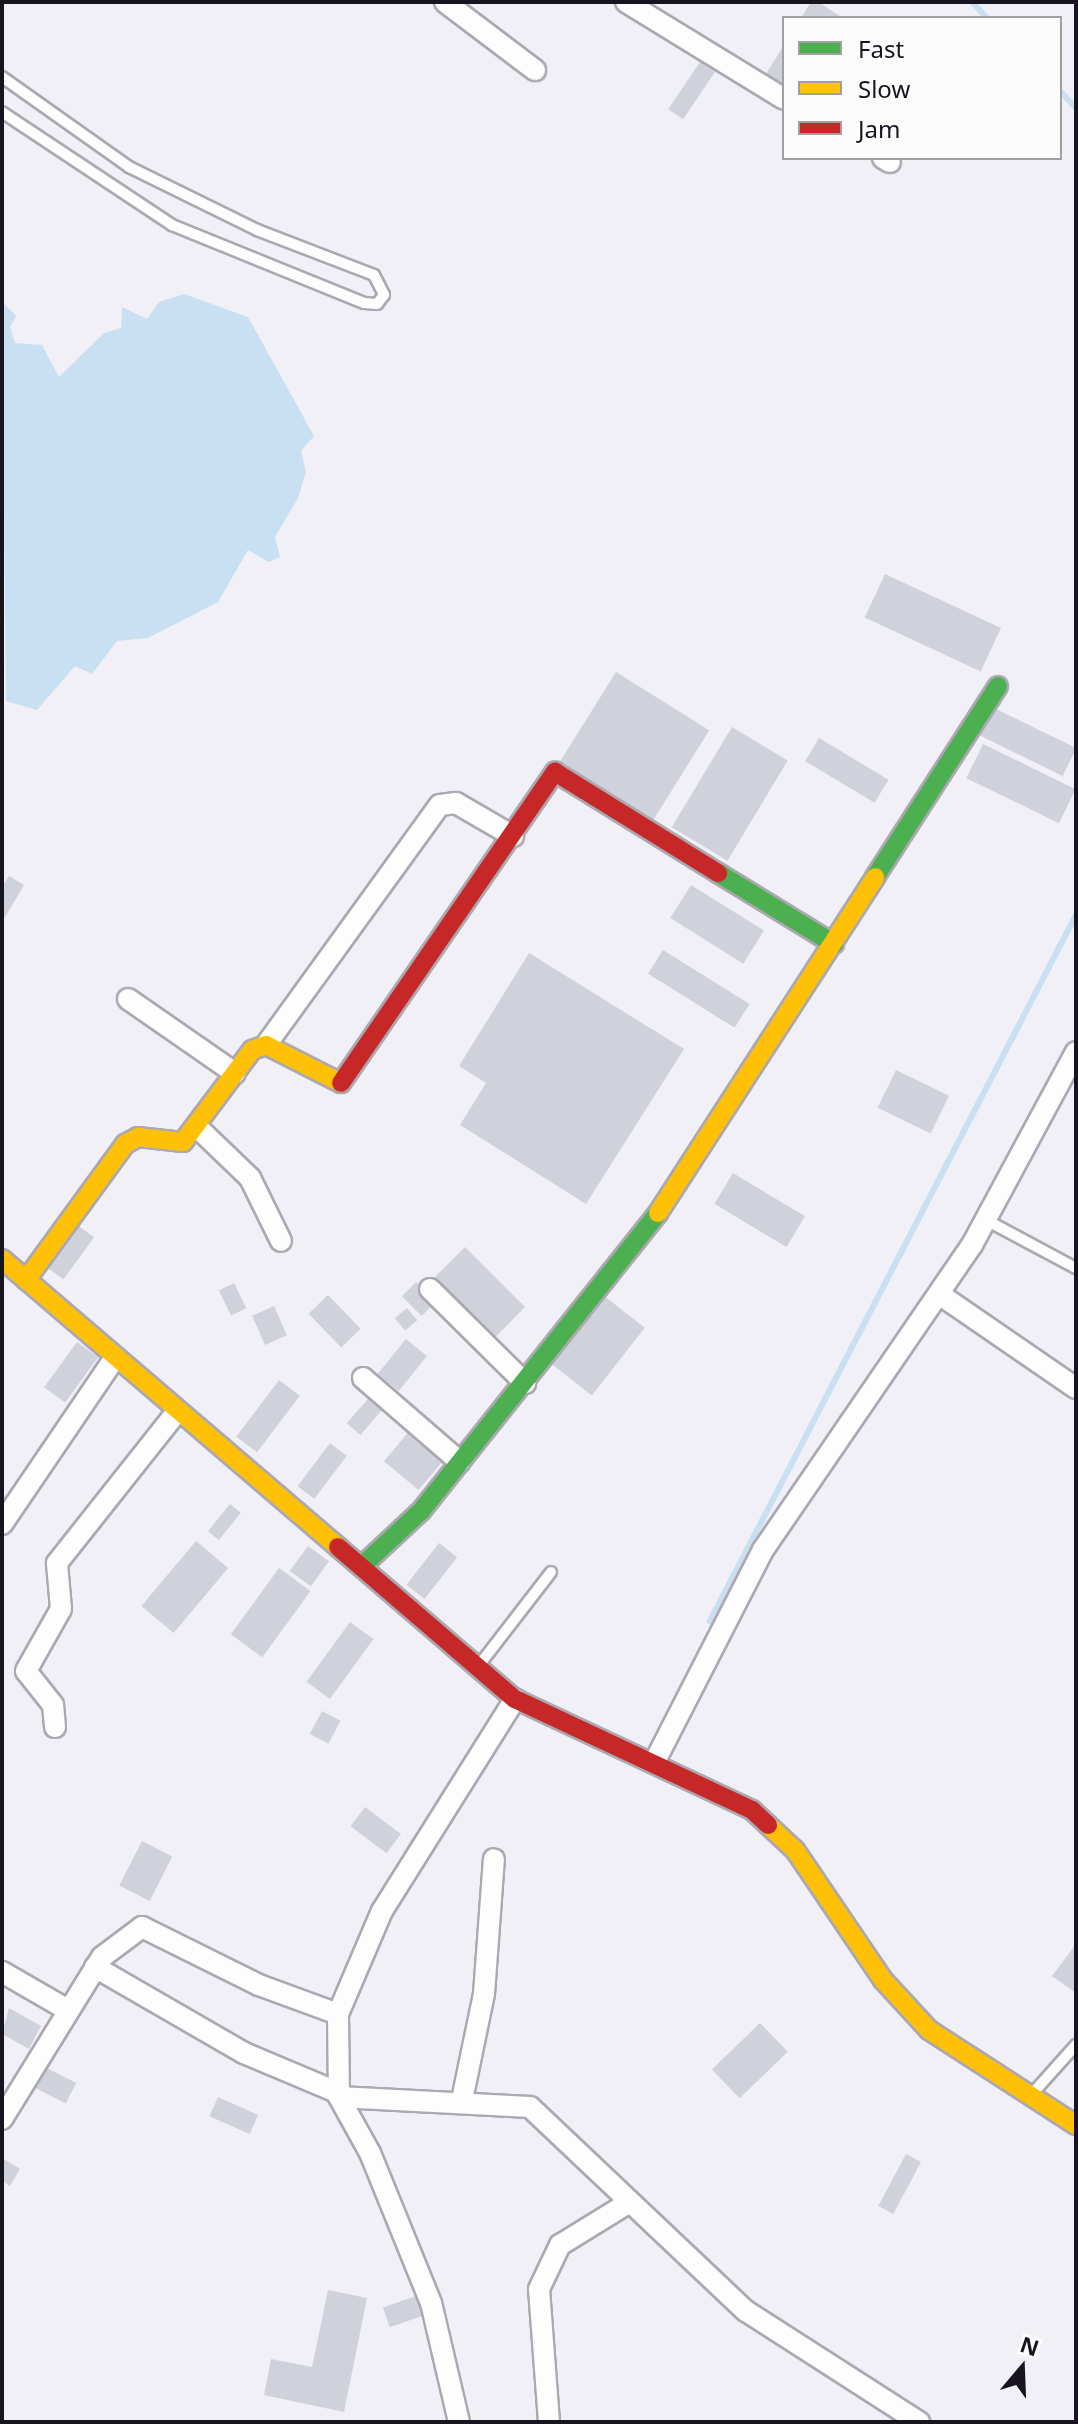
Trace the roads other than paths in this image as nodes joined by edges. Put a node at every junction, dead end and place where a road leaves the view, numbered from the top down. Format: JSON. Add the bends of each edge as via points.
{"nodes":[{"id":1,"x":445,"y":2,"type":"edge"},
{"id":2,"x":626,"y":2,"type":"edge"},
{"id":3,"x":535,"y":70,"type":"dead end"},
{"id":4,"x":2,"y":77,"type":"edge"},
{"id":5,"x":782,"y":98,"type":"edge"},
{"id":6,"x":2,"y":112,"type":"edge"},
{"id":7,"x":998,"y":686,"type":"dead end"},
{"id":8,"x":513,"y":836,"type":"junction"},
{"id":9,"x":834,"y":944,"type":"junction"},
{"id":10,"x":128,"y":999,"type":"dead end"},
{"id":11,"x":266,"y":1045,"type":"junction"},
{"id":12,"x":1076,"y":1052,"type":"edge"},
{"id":13,"x":235,"y":1073,"type":"junction"},
{"id":14,"x":197,"y":1127,"type":"junction"},
{"id":15,"x":986,"y":1220,"type":"junction"},
{"id":16,"x":281,"y":1241,"type":"dead end"},
{"id":17,"x":2,"y":1259,"type":"edge"},
{"id":18,"x":1076,"y":1268,"type":"edge"},
{"id":19,"x":26,"y":1280,"type":"junction"},
{"id":20,"x":430,"y":1289,"type":"dead end"},
{"id":21,"x":939,"y":1294,"type":"junction"},
{"id":22,"x":115,"y":1358,"type":"junction"},
{"id":23,"x":363,"y":1378,"type":"dead end"},
{"id":24,"x":525,"y":1383,"type":"junction"},
{"id":25,"x":1076,"y":1388,"type":"edge"},
{"id":26,"x":176,"y":1413,"type":"junction"},
{"id":27,"x":460,"y":1462,"type":"junction"},
{"id":28,"x":2,"y":1524,"type":"edge"},
{"id":29,"x":362,"y":1566,"type":"junction"},
{"id":30,"x":551,"y":1572,"type":"dead end"},
{"id":31,"x":476,"y":1668,"type":"junction"},
{"id":32,"x":515,"y":1699,"type":"junction"},
{"id":33,"x":55,"y":1727,"type":"dead end"},
{"id":34,"x":655,"y":1761,"type":"junction"},
{"id":35,"x":494,"y":1859,"type":"dead end"},
{"id":36,"x":95,"y":1967,"type":"junction"},
{"id":37,"x":2,"y":1972,"type":"edge"},
{"id":38,"x":66,"y":2009,"type":"junction"},
{"id":39,"x":338,"y":2014,"type":"junction"},
{"id":40,"x":1076,"y":2045,"type":"edge"},
{"id":41,"x":339,"y":2084,"type":"junction"},
{"id":42,"x":1031,"y":2095,"type":"junction"},
{"id":43,"x":462,"y":2100,"type":"junction"},
{"id":44,"x":2,"y":2119,"type":"edge"},
{"id":45,"x":1076,"y":2125,"type":"edge"},
{"id":46,"x":630,"y":2202,"type":"junction"},
{"id":47,"x":459,"y":2422,"type":"edge"},
{"id":48,"x":549,"y":2422,"type":"edge"},
{"id":49,"x":919,"y":2422,"type":"edge"}],
"edges":[{"from":1,"to":3,"type":"street"},
{"from":2,"to":5,"type":"street"},
{"from":4,"to":6,"type":"lane","via":[[129,167],[257,230],[374,275],[384,295],[377,304],[364,303],[172,225]]},
{"from":7,"to":9,"type":"street"},
{"from":8,"to":9,"type":"street","via":[[550,775],[560,772]]},
{"from":8,"to":11,"type":"street","via":[[456,803],[440,805]]},
{"from":8,"to":11,"type":"street","via":[[338,1088]]},
{"from":9,"to":24,"type":"street","via":[[650,1225]]},
{"from":10,"to":13,"type":"street"},
{"from":11,"to":13,"type":"street"},
{"from":12,"to":15,"type":"street"},
{"from":13,"to":14,"type":"street"},
{"from":14,"to":16,"type":"street","via":[[250,1178]]},
{"from":14,"to":19,"type":"street","via":[[176,1146],[138,1137],[125,1144]]},
{"from":15,"to":18,"type":"lane"},
{"from":15,"to":21,"type":"street"},
{"from":17,"to":19,"type":"street"},
{"from":19,"to":22,"type":"street"},
{"from":20,"to":24,"type":"street"},
{"from":21,"to":25,"type":"street"},
{"from":21,"to":34,"type":"street","via":[[763,1550]]},
{"from":22,"to":26,"type":"street"},
{"from":22,"to":28,"type":"street"},
{"from":23,"to":27,"type":"street"},
{"from":24,"to":27,"type":"street"},
{"from":26,"to":29,"type":"street"},
{"from":26,"to":33,"type":"street","via":[[57,1563],[61,1609],[26,1671],[53,1705]]},
{"from":27,"to":29,"type":"street"},
{"from":29,"to":31,"type":"street"},
{"from":30,"to":31,"type":"lane"},
{"from":31,"to":32,"type":"street"},
{"from":32,"to":34,"type":"street"},
{"from":32,"to":39,"type":"street","via":[[382,1911]]},
{"from":34,"to":42,"type":"street","via":[[752,1810],[795,1850],[883,1980],[929,2030]]},
{"from":35,"to":43,"type":"street","via":[[484,1994]]},
{"from":36,"to":38,"type":"street"},
{"from":36,"to":39,"type":"street","via":[[124,1934],[156,1929],[259,1985]]},
{"from":36,"to":41,"type":"street","via":[[244,2053]]},
{"from":37,"to":38,"type":"street"},
{"from":38,"to":44,"type":"street"},
{"from":39,"to":41,"type":"street"},
{"from":40,"to":42,"type":"lane"},
{"from":41,"to":43,"type":"street"},
{"from":41,"to":47,"type":"street","via":[[431,2303]]},
{"from":42,"to":45,"type":"street"},
{"from":43,"to":46,"type":"street","via":[[530,2107]]},
{"from":46,"to":48,"type":"street","via":[[560,2245],[539,2289]]},
{"from":46,"to":49,"type":"street","via":[[746,2311]]}]}
